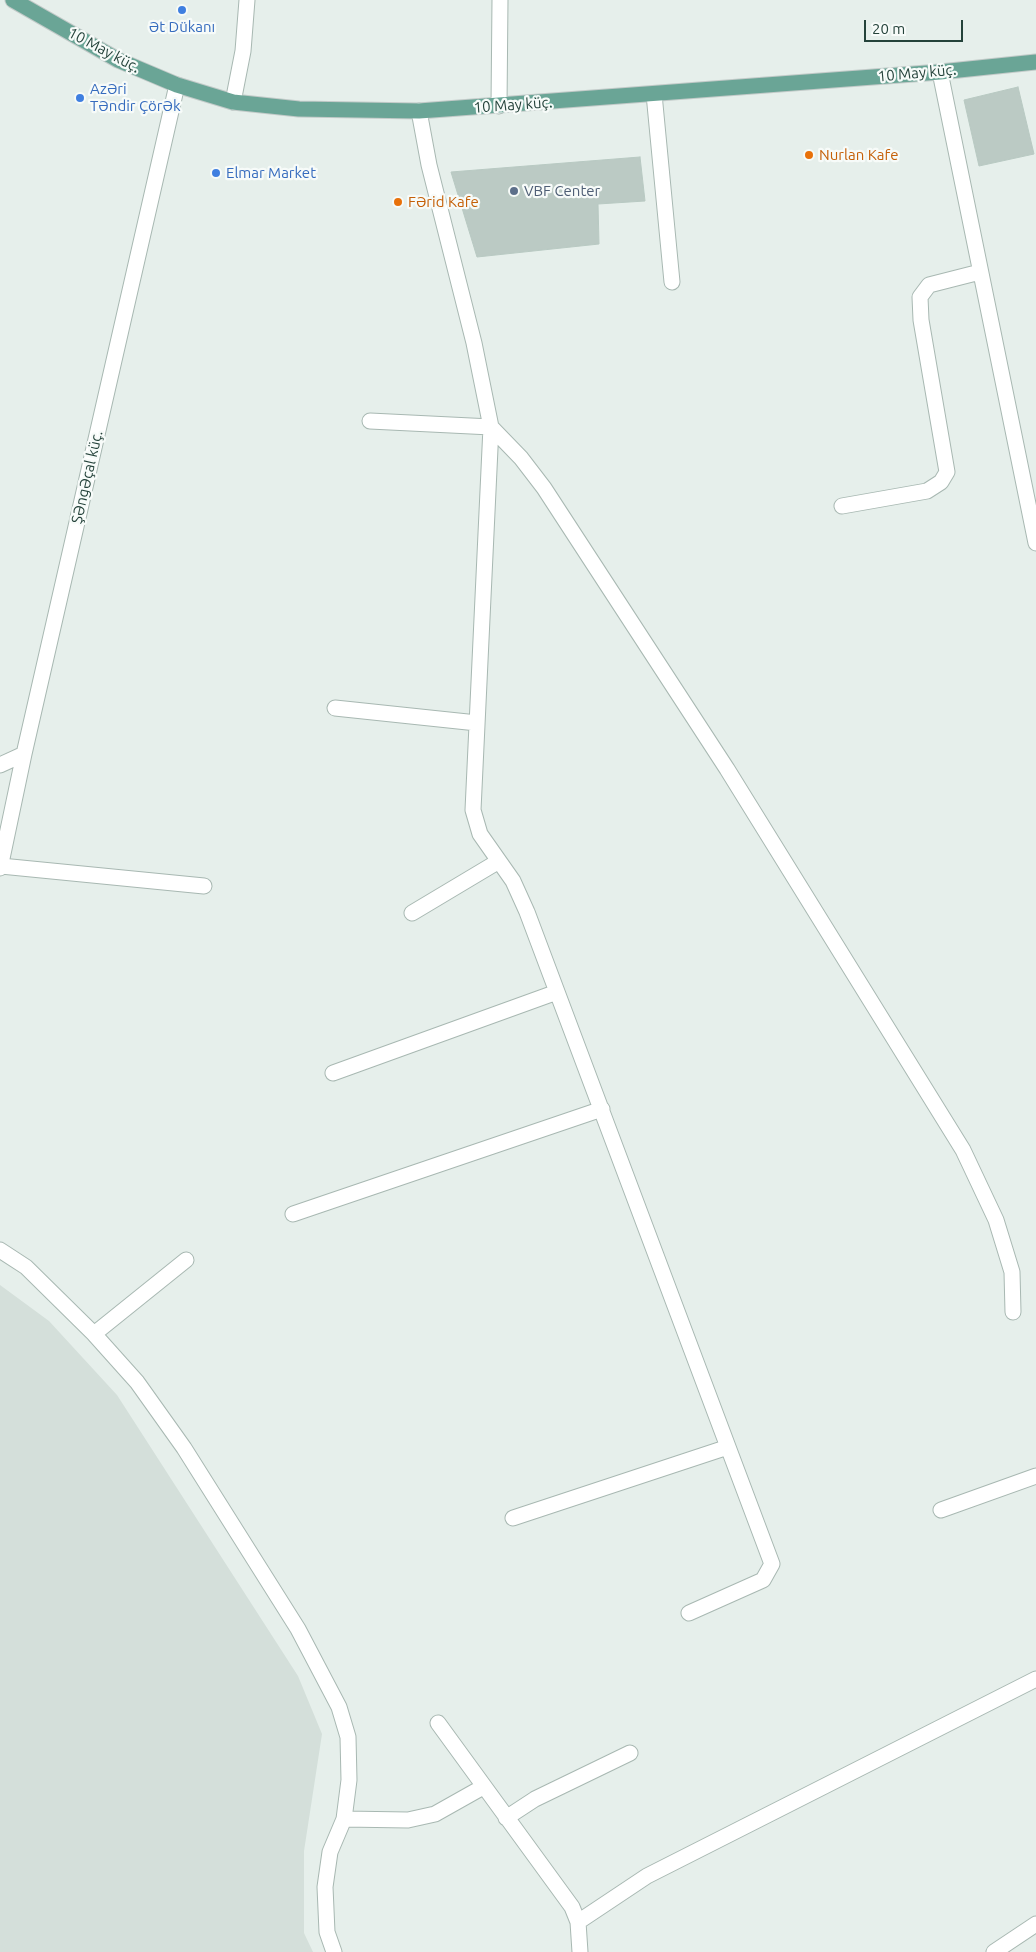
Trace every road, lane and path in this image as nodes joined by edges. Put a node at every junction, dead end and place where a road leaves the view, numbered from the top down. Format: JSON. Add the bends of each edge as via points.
{"nodes":[{"id":1,"x":13,"y":0,"type":"edge"},
{"id":2,"x":247,"y":0,"type":"edge"},
{"id":3,"x":500,"y":0,"type":"edge"},
{"id":4,"x":1036,"y":62,"type":"edge"},
{"id":5,"x":940,"y":72,"type":"junction"},
{"id":6,"x":177,"y":85,"type":"junction"},
{"id":7,"x":654,"y":94,"type":"junction"},
{"id":8,"x":233,"y":102,"type":"junction"},
{"id":9,"x":499,"y":106,"type":"junction"},
{"id":10,"x":419,"y":111,"type":"junction"},
{"id":11,"x":980,"y":272,"type":"junction"},
{"id":12,"x":672,"y":282,"type":"dead end"},
{"id":13,"x":370,"y":420,"type":"dead end"},
{"id":14,"x":491,"y":427,"type":"junction"},
{"id":15,"x":842,"y":506,"type":"dead end"},
{"id":16,"x":1036,"y":543,"type":"edge"},
{"id":17,"x":335,"y":708,"type":"dead end"},
{"id":18,"x":477,"y":723,"type":"junction"},
{"id":19,"x":24,"y":754,"type":"junction"},
{"id":20,"x":0,"y":765,"type":"edge"},
{"id":21,"x":500,"y":861,"type":"junction"},
{"id":22,"x":0,"y":867,"type":"edge"},
{"id":23,"x":204,"y":886,"type":"dead end"},
{"id":24,"x":412,"y":913,"type":"dead end"},
{"id":25,"x":558,"y":992,"type":"junction"},
{"id":26,"x":333,"y":1073,"type":"dead end"},
{"id":27,"x":602,"y":1109,"type":"junction"},
{"id":28,"x":293,"y":1214,"type":"dead end"},
{"id":29,"x":0,"y":1250,"type":"edge"},
{"id":30,"x":186,"y":1260,"type":"dead end"},
{"id":31,"x":1014,"y":1312,"type":"dead end"},
{"id":32,"x":94,"y":1334,"type":"junction"},
{"id":33,"x":728,"y":1447,"type":"junction"},
{"id":34,"x":1036,"y":1476,"type":"edge"},
{"id":35,"x":941,"y":1510,"type":"dead end"},
{"id":36,"x":513,"y":1518,"type":"dead end"},
{"id":37,"x":689,"y":1614,"type":"dead end"},
{"id":38,"x":1036,"y":1679,"type":"edge"},
{"id":39,"x":438,"y":1723,"type":"dead end"},
{"id":40,"x":630,"y":1753,"type":"dead end"},
{"id":41,"x":483,"y":1786,"type":"junction"},
{"id":42,"x":506,"y":1818,"type":"junction"},
{"id":43,"x":344,"y":1819,"type":"junction"},
{"id":44,"x":578,"y":1922,"type":"junction"},
{"id":45,"x":1036,"y":1924,"type":"edge"},
{"id":46,"x":334,"y":1952,"type":"edge"},
{"id":47,"x":580,"y":1952,"type":"edge"},
{"id":48,"x":994,"y":1952,"type":"edge"}],
"edges":[{"from":1,"to":6,"type":"main road","name":"10 May küç.","via":[[118,60]]},
{"from":2,"to":8,"type":"street","via":[[243,51]]},
{"from":3,"to":9,"type":"street"},
{"from":4,"to":5,"type":"main road","name":"10 May küç."},
{"from":5,"to":7,"type":"main road","name":"10 May küç."},
{"from":5,"to":11,"type":"street"},
{"from":6,"to":8,"type":"main road","name":"10 May küç."},
{"from":6,"to":19,"type":"street","name":"Şəngəçal küç."},
{"from":7,"to":9,"type":"main road","name":"10 May küç."},
{"from":7,"to":12,"type":"street"},
{"from":8,"to":10,"type":"main road","name":"10 May küç.","via":[[299,109]]},
{"from":9,"to":10,"type":"main road","name":"10 May küç."},
{"from":10,"to":14,"type":"street"},
{"from":11,"to":15,"type":"street","via":[[929,286],[920,297],[946,472],[941,482],[927,491]]},
{"from":11,"to":16,"type":"street"},
{"from":13,"to":14,"type":"street"},
{"from":14,"to":18,"type":"street"},
{"from":14,"to":31,"type":"street","via":[[521,458],[555,504],[727,769],[963,1150],[996,1220],[1012,1272]]},
{"from":17,"to":18,"type":"street"},
{"from":18,"to":21,"type":"street","via":[[473,810],[480,834]]},
{"from":19,"to":20,"type":"street"},
{"from":19,"to":22,"type":"street","name":"Şəngəçal küç."},
{"from":21,"to":24,"type":"street"},
{"from":21,"to":25,"type":"street","via":[[527,912]]},
{"from":22,"to":23,"type":"street"},
{"from":25,"to":26,"type":"street"},
{"from":25,"to":27,"type":"street"},
{"from":27,"to":28,"type":"street"},
{"from":27,"to":33,"type":"street"},
{"from":29,"to":32,"type":"street","via":[[26,1267]]},
{"from":30,"to":32,"type":"street"},
{"from":32,"to":43,"type":"street","via":[[137,1382],[184,1448],[298,1629],[339,1707],[348,1737],[349,1780]]},
{"from":33,"to":36,"type":"street"},
{"from":33,"to":37,"type":"street","via":[[772,1564],[763,1580]]},
{"from":34,"to":35,"type":"street"},
{"from":38,"to":44,"type":"street","via":[[647,1876]]},
{"from":39,"to":41,"type":"street"},
{"from":40,"to":42,"type":"street","via":[[535,1799]]},
{"from":41,"to":42,"type":"street"},
{"from":41,"to":43,"type":"street","via":[[435,1814],[408,1820]]},
{"from":42,"to":44,"type":"street","via":[[572,1907]]},
{"from":43,"to":46,"type":"street","via":[[330,1852],[324,1887],[327,1932]]},
{"from":44,"to":47,"type":"street"},
{"from":45,"to":48,"type":"street"}]}
